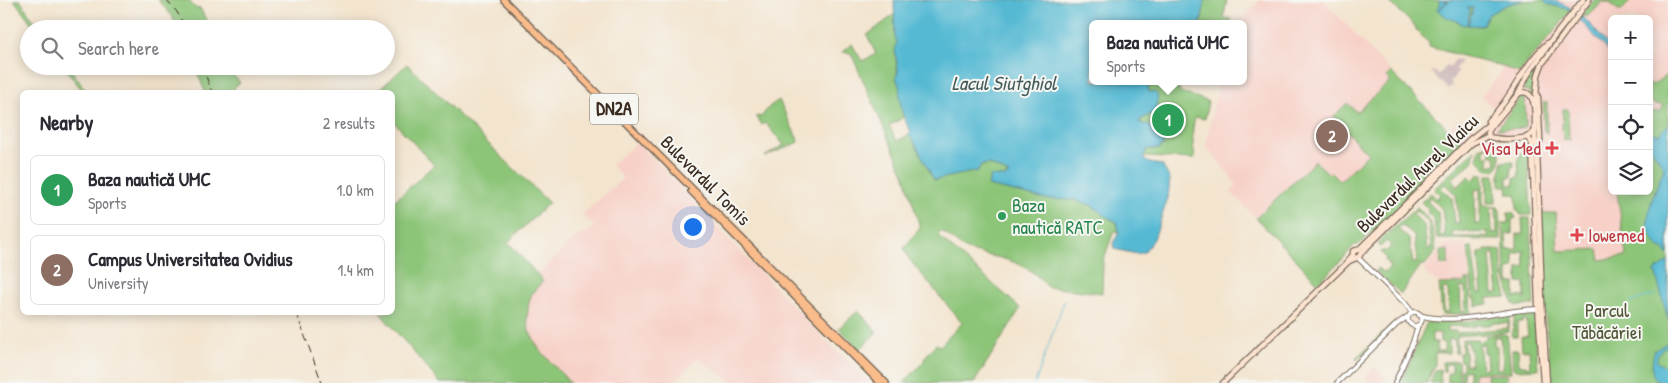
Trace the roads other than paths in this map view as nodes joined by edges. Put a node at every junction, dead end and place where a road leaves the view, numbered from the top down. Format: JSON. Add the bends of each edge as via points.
{"nodes":[{"id":1,"x":500,"y":0,"type":"edge"},
{"id":2,"x":504,"y":0,"type":"edge"},
{"id":3,"x":1583,"y":0,"type":"edge"},
{"id":4,"x":1589,"y":0,"type":"edge"},
{"id":5,"x":1580,"y":7,"type":"junction"},
{"id":6,"x":1570,"y":20,"type":"junction"},
{"id":7,"x":1553,"y":38,"type":"junction"},
{"id":8,"x":1536,"y":88,"type":"junction"},
{"id":9,"x":1519,"y":93,"type":"junction"},
{"id":10,"x":1535,"y":106,"type":"junction"},
{"id":11,"x":1497,"y":118,"type":"junction"},
{"id":12,"x":1536,"y":129,"type":"junction"},
{"id":13,"x":1476,"y":133,"type":"junction"},
{"id":14,"x":1489,"y":137,"type":"junction"},
{"id":15,"x":1527,"y":137,"type":"junction"},
{"id":16,"x":1536,"y":143,"type":"junction"},
{"id":17,"x":722,"y":220,"type":"junction"},
{"id":18,"x":732,"y":231,"type":"junction"},
{"id":19,"x":1358,"y":254,"type":"junction"},
{"id":20,"x":1538,"y":309,"type":"junction"},
{"id":21,"x":1412,"y":312,"type":"junction"},
{"id":22,"x":1420,"y":315,"type":"junction"},
{"id":23,"x":1407,"y":317,"type":"junction"},
{"id":24,"x":1430,"y":318,"type":"junction"},
{"id":25,"x":1399,"y":323,"type":"junction"},
{"id":26,"x":1410,"y":323,"type":"junction"},
{"id":27,"x":1419,"y":324,"type":"junction"},
{"id":28,"x":880,"y":383,"type":"edge"},
{"id":29,"x":886,"y":383,"type":"edge"},
{"id":30,"x":1221,"y":383,"type":"edge"},
{"id":31,"x":1337,"y":383,"type":"edge"},
{"id":32,"x":1396,"y":383,"type":"edge"},
{"id":33,"x":1545,"y":383,"type":"edge"}],
"edges":[{"from":1,"to":17,"type":"main road","name":"Bulevardul Tomis","number":"DN2A"},
{"from":2,"to":17,"type":"main road","name":"Bulevardul Tomis","number":"DN2A"},
{"from":3,"to":5,"type":"main road"},
{"from":4,"to":5,"type":"main road"},
{"from":5,"to":6,"type":"main road"},
{"from":6,"to":7,"type":"main road"},
{"from":6,"to":8,"type":"main road","via":[[1542,64]]},
{"from":7,"to":9,"type":"main road"},
{"from":7,"to":13,"type":"main road","via":[[1542,48],[1493,117]]},
{"from":8,"to":10,"type":"main road"},
{"from":8,"to":16,"type":"main road","via":[[1540,141]]},
{"from":9,"to":10,"type":"main road","via":[[1527,94]]},
{"from":9,"to":11,"type":"main road"},
{"from":10,"to":12,"type":"main road"},
{"from":11,"to":13,"type":"main road","name":"Bulevardul Aurel Vlaicu"},
{"from":11,"to":14,"type":"main road","via":[[1489,130]]},
{"from":12,"to":15,"type":"main road"},
{"from":12,"to":16,"type":"main road"},
{"from":13,"to":19,"type":"main road","name":"Bulevardul Aurel Vlaicu"},
{"from":14,"to":15,"type":"main road"},
{"from":14,"to":19,"type":"main road","name":"Bulevardul Aurel Vlaicu","via":[[1472,143]]},
{"from":15,"to":20,"type":"main road","via":[[1532,143]]},
{"from":16,"to":33,"type":"main road"},
{"from":17,"to":18,"type":"main road","name":"Bulevardul Tomis","number":"DN2A"},
{"from":18,"to":28,"type":"main road","name":"Bulevardul Tomis","number":"DN2A"},
{"from":18,"to":29,"type":"main road","name":"Bulevardul Tomis","number":"DN2A"},
{"from":19,"to":21,"type":"street"},
{"from":19,"to":30,"type":"main road","name":"Bulevardul Aurel Vlaicu"},
{"from":20,"to":24,"type":"street"},
{"from":20,"to":33,"type":"main road"},
{"from":21,"to":22,"type":"street"},
{"from":21,"to":23,"type":"street"},
{"from":22,"to":24,"type":"street"},
{"from":22,"to":27,"type":"street"},
{"from":23,"to":25,"type":"street"},
{"from":23,"to":26,"type":"street"},
{"from":24,"to":27,"type":"street"},
{"from":25,"to":26,"type":"street"},
{"from":25,"to":31,"type":"street"},
{"from":26,"to":27,"type":"street"},
{"from":27,"to":32,"type":"street"}]}
